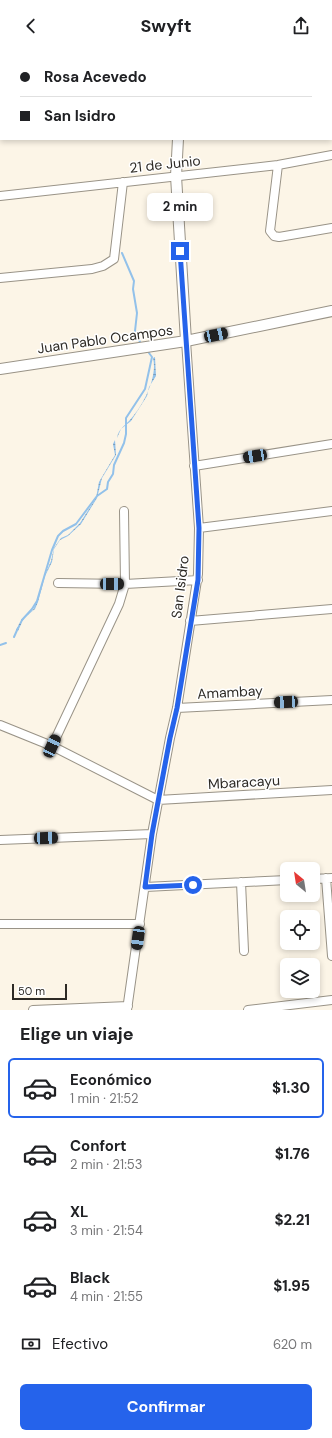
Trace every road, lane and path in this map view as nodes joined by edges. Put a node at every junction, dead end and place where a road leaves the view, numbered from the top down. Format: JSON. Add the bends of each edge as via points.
{"nodes":[{"id":1,"x":178,"y":140,"type":"edge"},
{"id":2,"x":332,"y":155,"type":"edge"},
{"id":3,"x":278,"y":165,"type":"junction"},
{"id":4,"x":176,"y":176,"type":"junction"},
{"id":5,"x":123,"y":182,"type":"junction"},
{"id":6,"x":0,"y":196,"type":"edge"},
{"id":7,"x":332,"y":228,"type":"edge"},
{"id":8,"x":0,"y":278,"type":"edge"},
{"id":9,"x":332,"y":310,"type":"edge"},
{"id":10,"x":186,"y":341,"type":"junction"},
{"id":11,"x":0,"y":369,"type":"edge"},
{"id":12,"x":332,"y":444,"type":"edge"},
{"id":13,"x":194,"y":466,"type":"junction"},
{"id":14,"x":124,"y":511,"type":"dead end"},
{"id":15,"x":332,"y":511,"type":"edge"},
{"id":16,"x":199,"y":528,"type":"junction"},
{"id":17,"x":198,"y":580,"type":"junction"},
{"id":18,"x":58,"y":583,"type":"dead end"},
{"id":19,"x":125,"y":584,"type":"junction"},
{"id":20,"x":332,"y":609,"type":"edge"},
{"id":21,"x":190,"y":621,"type":"junction"},
{"id":22,"x":332,"y":700,"type":"edge"},
{"id":23,"x":177,"y":708,"type":"junction"},
{"id":24,"x":0,"y":725,"type":"edge"},
{"id":25,"x":52,"y":746,"type":"junction"},
{"id":26,"x":332,"y":790,"type":"edge"},
{"id":27,"x":158,"y":800,"type":"junction"},
{"id":28,"x":152,"y":834,"type":"junction"},
{"id":29,"x":0,"y":840,"type":"edge"},
{"id":30,"x":329,"y":878,"type":"edge"},
{"id":31,"x":280,"y":880,"type":"edge"},
{"id":32,"x":240,"y":882,"type":"junction"},
{"id":33,"x":145,"y":887,"type":"junction"},
{"id":34,"x":0,"y":924,"type":"edge"},
{"id":35,"x":140,"y":924,"type":"junction"},
{"id":36,"x":244,"y":952,"type":"dead end"},
{"id":37,"x":332,"y":956,"type":"edge"},
{"id":38,"x":332,"y":1000,"type":"edge"},
{"id":39,"x":127,"y":1008,"type":"edge"},
{"id":40,"x":262,"y":1009,"type":"edge"},
{"id":41,"x":33,"y":1010,"type":"edge"},
{"id":42,"x":248,"y":1010,"type":"edge"}],
"edges":[{"from":1,"to":4,"type":"street","name":"San Isidro"},
{"from":2,"to":3,"type":"street","name":"21 de Junio"},
{"from":3,"to":4,"type":"street","name":"21 de Junio"},
{"from":3,"to":7,"type":"street","via":[[270,231],[274,236]]},
{"from":4,"to":5,"type":"street","name":"21 de Junio"},
{"from":4,"to":10,"type":"street","name":"San Isidro"},
{"from":5,"to":6,"type":"street","name":"21 de Junio"},
{"from":5,"to":8,"type":"street","via":[[114,258],[109,263],[92,269]]},
{"from":9,"to":10,"type":"street","name":"Juan Pablo Ocampos"},
{"from":10,"to":11,"type":"street","name":"Juan Pablo Ocampos"},
{"from":10,"to":13,"type":"street","name":"San Isidro"},
{"from":12,"to":13,"type":"street"},
{"from":13,"to":16,"type":"street","name":"San Isidro"},
{"from":14,"to":19,"type":"street"},
{"from":15,"to":16,"type":"street"},
{"from":16,"to":17,"type":"street","name":"San Isidro"},
{"from":17,"to":19,"type":"street"},
{"from":17,"to":21,"type":"street","name":"San Isidro"},
{"from":18,"to":19,"type":"street"},
{"from":19,"to":25,"type":"street","via":[[119,604]]},
{"from":20,"to":21,"type":"street"},
{"from":21,"to":23,"type":"street","name":"San Isidro"},
{"from":22,"to":23,"type":"street","name":"Amambay"},
{"from":23,"to":27,"type":"street","name":"San Isidro"},
{"from":24,"to":25,"type":"street"},
{"from":25,"to":27,"type":"street"},
{"from":26,"to":27,"type":"street","name":"Mbaracayu"},
{"from":27,"to":28,"type":"street","name":"San Isidro"},
{"from":28,"to":29,"type":"street"},
{"from":28,"to":33,"type":"street","name":"San Isidro"},
{"from":30,"to":37,"type":"street"},
{"from":31,"to":32,"type":"street"},
{"from":32,"to":33,"type":"street"},
{"from":32,"to":36,"type":"street"},
{"from":33,"to":35,"type":"street","name":"San Isidro"},
{"from":34,"to":35,"type":"street"},
{"from":35,"to":39,"type":"street","name":"San Isidro"},
{"from":38,"to":40,"type":"street"},
{"from":39,"to":41,"type":"street"},
{"from":40,"to":42,"type":"street"}]}
